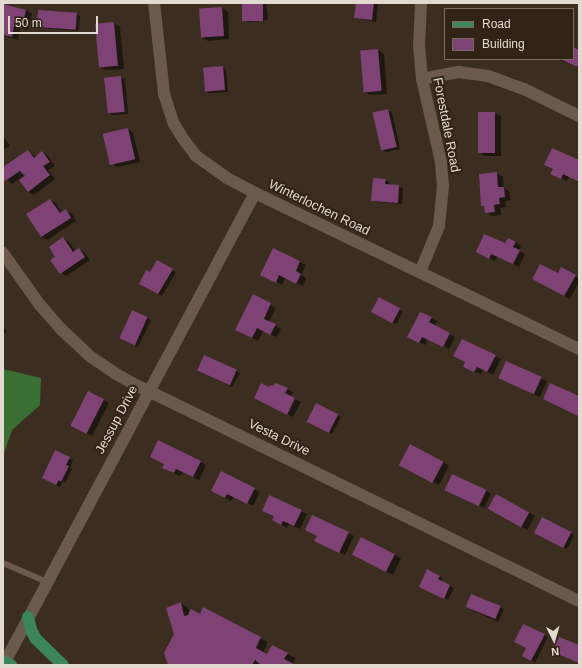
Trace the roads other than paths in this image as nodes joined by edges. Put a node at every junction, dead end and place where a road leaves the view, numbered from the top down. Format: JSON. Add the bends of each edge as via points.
{"nodes":[{"id":1,"x":154,"y":3,"type":"edge"},
{"id":2,"x":421,"y":3,"type":"edge"},
{"id":3,"x":422,"y":79,"type":"junction"},
{"id":4,"x":579,"y":116,"type":"edge"},
{"id":5,"x":255,"y":192,"type":"junction"},
{"id":6,"x":3,"y":253,"type":"edge"},
{"id":7,"x":420,"y":272,"type":"junction"},
{"id":8,"x":579,"y":349,"type":"edge"},
{"id":9,"x":149,"y":390,"type":"junction"},
{"id":10,"x":3,"y":563,"type":"edge"},
{"id":11,"x":47,"y":582,"type":"junction"},
{"id":12,"x":579,"y":601,"type":"edge"},
{"id":13,"x":28,"y":617,"type":"junction"},
{"id":14,"x":5,"y":663,"type":"edge"},
{"id":15,"x":63,"y":665,"type":"edge"}],
"edges":[{"from":1,"to":5,"type":"street","name":"Winterlochen Road","via":[[164,94],[174,124],[196,156],[227,178]]},
{"from":2,"to":3,"type":"street","name":"Forestdale Road","via":[[419,46]]},
{"from":3,"to":4,"type":"street","via":[[459,72],[488,76],[524,89]]},
{"from":3,"to":7,"type":"street","name":"Forestdale Road","via":[[443,186],[439,226]]},
{"from":5,"to":7,"type":"street","name":"Winterlochen Road"},
{"from":5,"to":9,"type":"street","name":"Jessup Drive"},
{"from":6,"to":9,"type":"street","name":"Vesta Drive","via":[[40,305],[73,341],[116,374]]},
{"from":7,"to":8,"type":"street","name":"Winterlochen Road"},
{"from":9,"to":11,"type":"street","name":"Jessup Drive"},
{"from":9,"to":12,"type":"street","name":"Vesta Drive"},
{"from":10,"to":11,"type":"lane"},
{"from":11,"to":13,"type":"street","name":"Jessup Drive"},
{"from":13,"to":14,"type":"street","name":"Jessup Drive"},
{"from":13,"to":15,"type":"main road","via":[[36,639]]}]}
